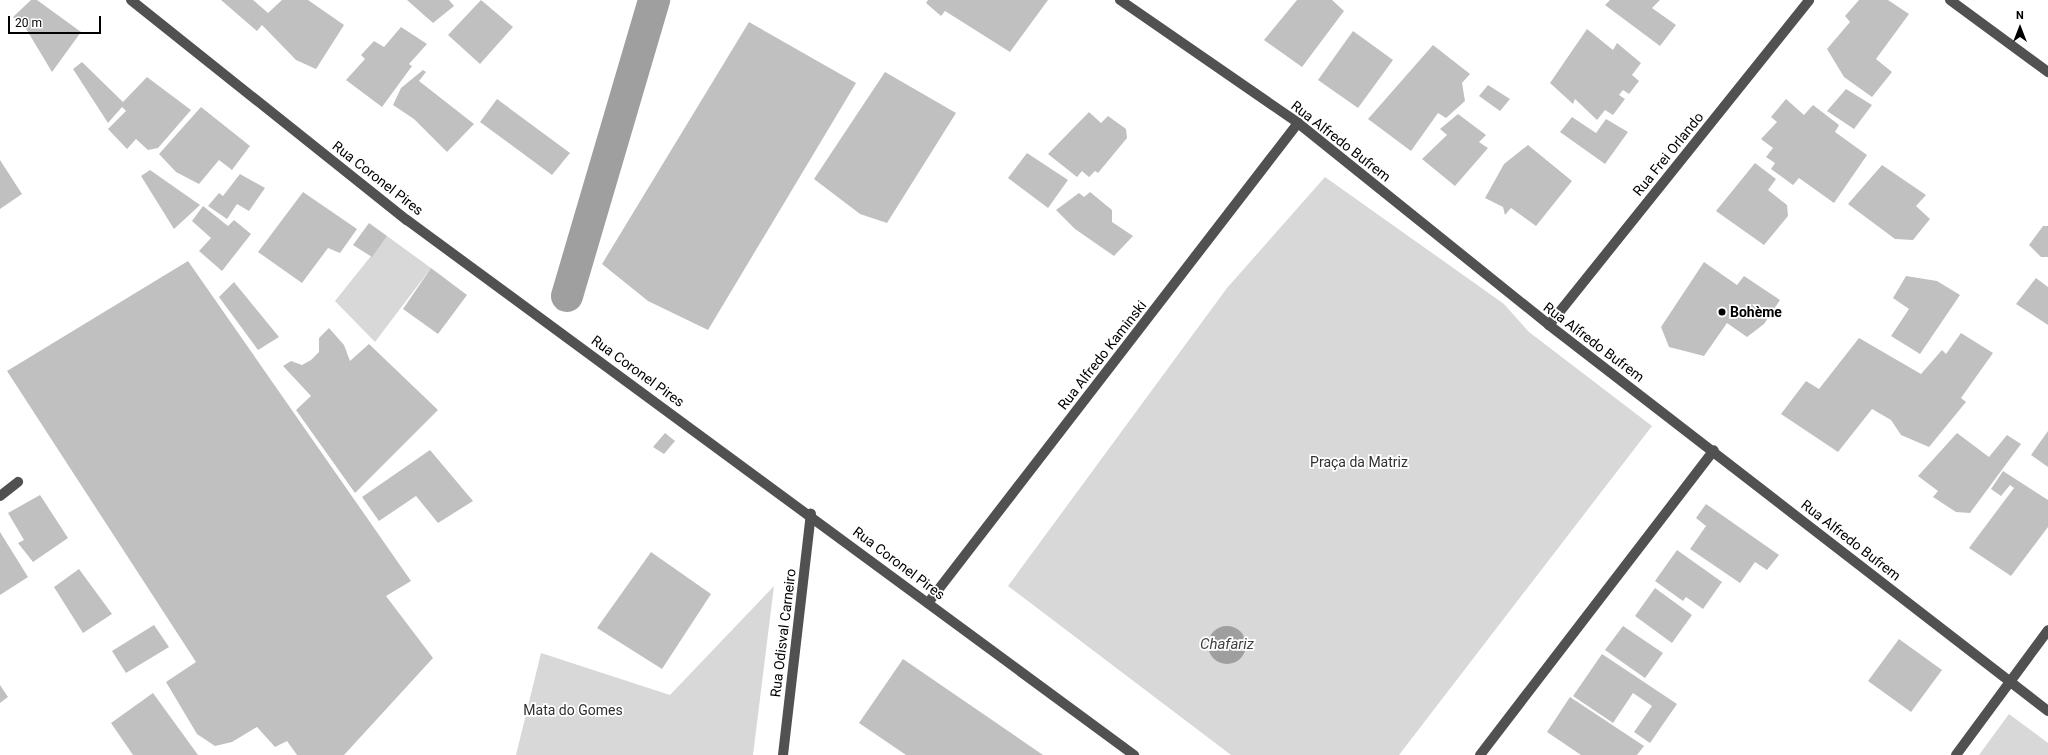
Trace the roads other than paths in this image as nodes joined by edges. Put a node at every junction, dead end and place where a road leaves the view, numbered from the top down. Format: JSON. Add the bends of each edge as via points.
{"nodes":[{"id":1,"x":131,"y":0,"type":"edge"},
{"id":2,"x":1120,"y":0,"type":"edge"},
{"id":3,"x":1809,"y":0,"type":"edge"},
{"id":4,"x":1950,"y":0,"type":"edge"},
{"id":5,"x":2048,"y":72,"type":"edge"},
{"id":6,"x":1298,"y":123,"type":"junction"},
{"id":7,"x":1549,"y":326,"type":"junction"},
{"id":8,"x":1714,"y":450,"type":"junction"},
{"id":9,"x":18,"y":482,"type":"dead end"},
{"id":10,"x":0,"y":496,"type":"edge"},
{"id":11,"x":810,"y":514,"type":"junction"},
{"id":12,"x":928,"y":604,"type":"junction"},
{"id":13,"x":2048,"y":630,"type":"edge"},
{"id":14,"x":2009,"y":680,"type":"junction"},
{"id":15,"x":2048,"y":711,"type":"edge"},
{"id":16,"x":783,"y":755,"type":"edge"},
{"id":17,"x":1134,"y":755,"type":"edge"},
{"id":18,"x":1480,"y":755,"type":"edge"},
{"id":19,"x":1956,"y":755,"type":"edge"}],
"edges":[{"from":1,"to":11,"type":"street","name":"Rua Coronel Pires","via":[[407,220]]},
{"from":2,"to":6,"type":"street","name":"Rua Alfredo Bufrem"},
{"from":3,"to":7,"type":"street","name":"Rua Frei Orlando"},
{"from":4,"to":5,"type":"street"},
{"from":6,"to":7,"type":"street","name":"Rua Alfredo Bufrem"},
{"from":6,"to":12,"type":"street","name":"Rua Alfredo Kaminski"},
{"from":7,"to":8,"type":"street","name":"Rua Alfredo Bufrem"},
{"from":8,"to":14,"type":"street","name":"Rua Alfredo Bufrem"},
{"from":8,"to":18,"type":"street"},
{"from":9,"to":10,"type":"street"},
{"from":11,"to":12,"type":"street","name":"Rua Coronel Pires"},
{"from":11,"to":16,"type":"street","name":"Rua Odisval Carneiro"},
{"from":12,"to":17,"type":"street","name":"Rua Coronel Pires"},
{"from":13,"to":14,"type":"street"},
{"from":14,"to":15,"type":"street","name":"Rua Alfredo Bufrem"},
{"from":14,"to":19,"type":"street"}]}
